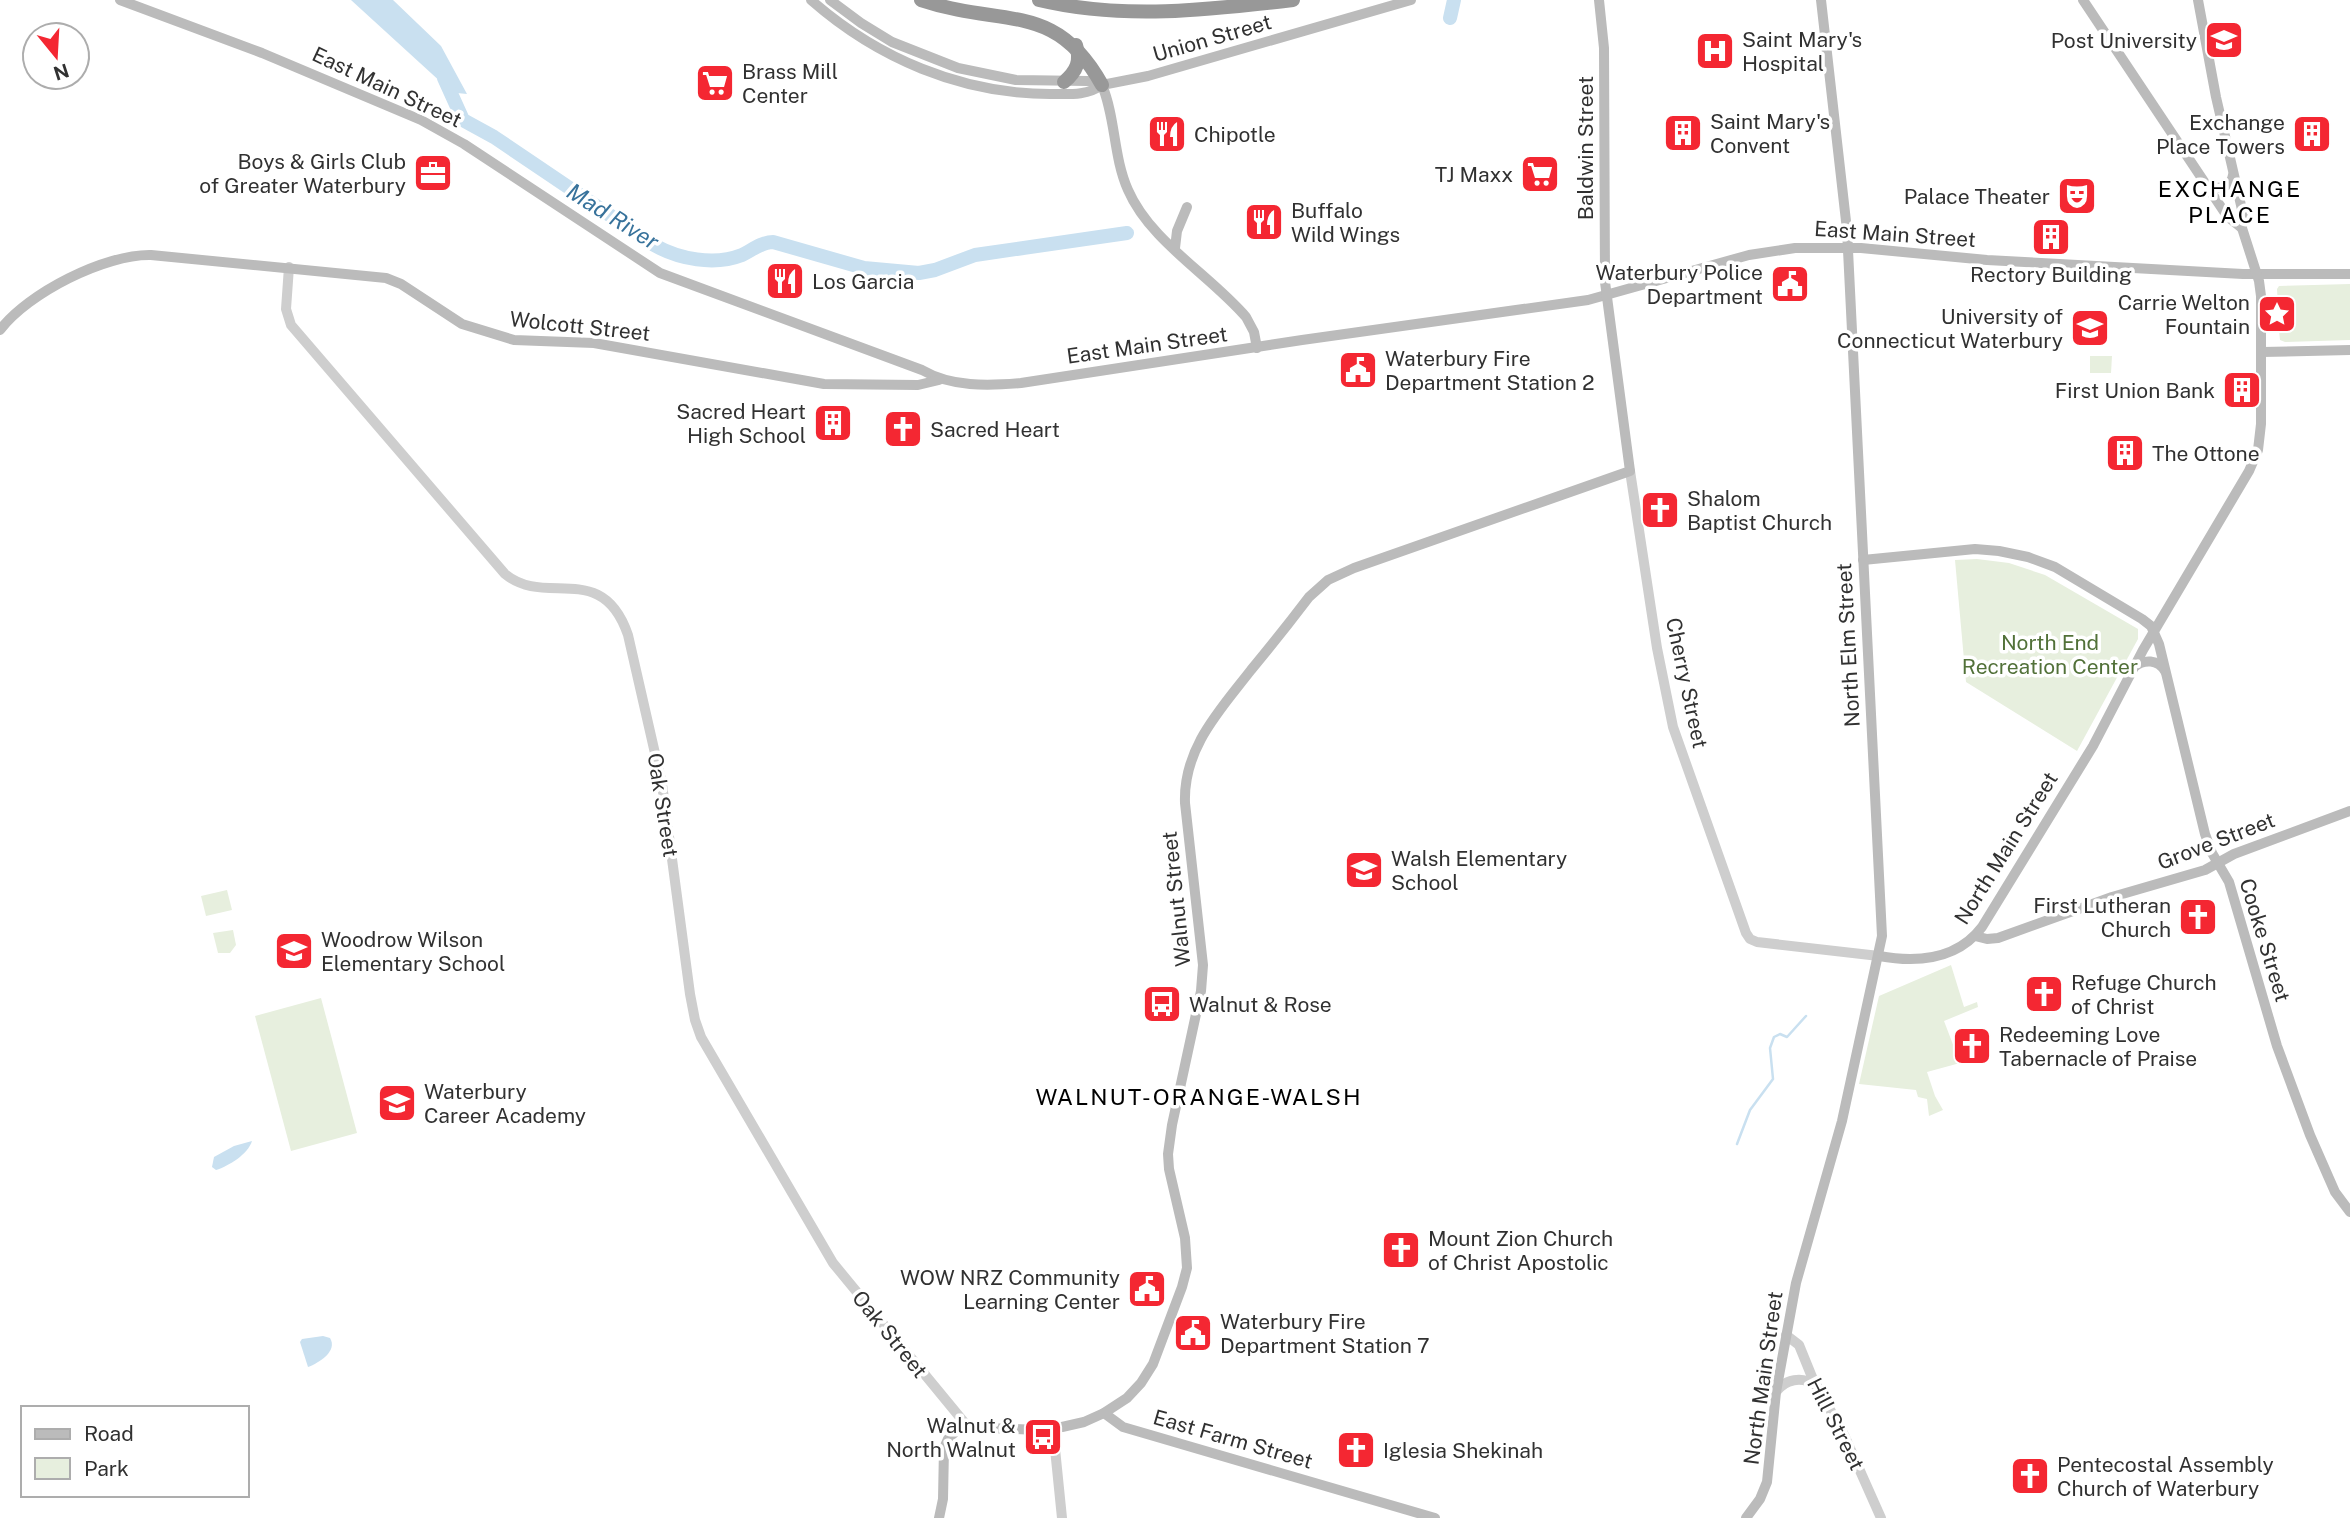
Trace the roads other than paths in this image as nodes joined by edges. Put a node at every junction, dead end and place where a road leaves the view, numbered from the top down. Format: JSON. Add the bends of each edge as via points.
{"nodes":[{"id":1,"x":120,"y":0,"type":"edge"},
{"id":2,"x":811,"y":0,"type":"edge"},
{"id":3,"x":830,"y":0,"type":"edge"},
{"id":4,"x":921,"y":0,"type":"edge"},
{"id":5,"x":1039,"y":0,"type":"edge"},
{"id":6,"x":1293,"y":0,"type":"edge"},
{"id":7,"x":1411,"y":0,"type":"edge"},
{"id":8,"x":1600,"y":0,"type":"edge"},
{"id":9,"x":1821,"y":0,"type":"edge"},
{"id":10,"x":2083,"y":0,"type":"edge"},
{"id":11,"x":2199,"y":0,"type":"edge"},
{"id":12,"x":1074,"y":40,"type":"junction"},
{"id":13,"x":915,"y":52,"type":"junction"},
{"id":14,"x":910,"y":64,"type":"junction"},
{"id":15,"x":1064,"y":82,"type":"junction"},
{"id":16,"x":1102,"y":85,"type":"junction"},
{"id":17,"x":2233,"y":173,"type":"junction"},
{"id":18,"x":2209,"y":186,"type":"junction"},
{"id":19,"x":1187,"y":207,"type":"dead end"},
{"id":20,"x":2242,"y":228,"type":"junction"},
{"id":21,"x":1847,"y":247,"type":"junction"},
{"id":22,"x":1175,"y":248,"type":"junction"},
{"id":23,"x":289,"y":267,"type":"junction"},
{"id":24,"x":2257,"y":274,"type":"junction"},
{"id":25,"x":2350,"y":274,"type":"edge"},
{"id":26,"x":1605,"y":296,"type":"junction"},
{"id":27,"x":0,"y":330,"type":"edge"},
{"id":28,"x":1257,"y":348,"type":"junction"},
{"id":29,"x":2350,"y":350,"type":"edge"},
{"id":30,"x":2262,"y":352,"type":"junction"},
{"id":31,"x":939,"y":380,"type":"junction"},
{"id":32,"x":1630,"y":471,"type":"junction"},
{"id":33,"x":1863,"y":560,"type":"junction"},
{"id":34,"x":2154,"y":631,"type":"junction"},
{"id":35,"x":2132,"y":669,"type":"junction"},
{"id":36,"x":2166,"y":674,"type":"junction"},
{"id":37,"x":2350,"y":811,"type":"edge"},
{"id":38,"x":2218,"y":863,"type":"junction"},
{"id":39,"x":1975,"y":936,"type":"junction"},
{"id":40,"x":1879,"y":956,"type":"junction"},
{"id":41,"x":2350,"y":1212,"type":"edge"},
{"id":42,"x":1786,"y":1335,"type":"junction"},
{"id":43,"x":1817,"y":1387,"type":"junction"},
{"id":44,"x":1776,"y":1392,"type":"junction"},
{"id":45,"x":1104,"y":1413,"type":"junction"},
{"id":46,"x":968,"y":1427,"type":"junction"},
{"id":47,"x":1053,"y":1429,"type":"junction"},
{"id":48,"x":939,"y":1518,"type":"edge"},
{"id":49,"x":1062,"y":1518,"type":"edge"},
{"id":50,"x":1435,"y":1518,"type":"edge"},
{"id":51,"x":1746,"y":1518,"type":"edge"},
{"id":52,"x":1881,"y":1518,"type":"edge"}],
"edges":[{"from":1,"to":31,"type":"main road","name":"East Main Street","via":[[421,120],[665,276]]},
{"from":2,"to":14,"type":"main road","name":"Union Street","via":[[863,39]]},
{"from":3,"to":13,"type":"main road","name":"Union Street","via":[[875,32]]},
{"from":4,"to":12,"type":"highway","via":[[1040,19]]},
{"from":5,"to":6,"type":"highway","via":[[1138,12]]},
{"from":7,"to":16,"type":"main road","name":"Union Street","via":[[1148,76]]},
{"from":8,"to":26,"type":"main road","name":"Baldwin Street"},
{"from":9,"to":21,"type":"main road","name":"North Elm Street"},
{"from":10,"to":18,"type":"main road"},
{"from":11,"to":17,"type":"main road"},
{"from":12,"to":15,"type":"highway","via":[[1079,63]]},
{"from":12,"to":16,"type":"highway"},
{"from":13,"to":14,"type":"main road"},
{"from":13,"to":15,"type":"main road","name":"Union Street","via":[[991,76]]},
{"from":14,"to":16,"type":"main road","name":"Union Street","via":[[953,80],[1013,92],[1079,94]]},
{"from":15,"to":16,"type":"main road","name":"Union Street"},
{"from":16,"to":22,"type":"main road","via":[[1128,188],[1146,219]]},
{"from":17,"to":18,"type":"main road","via":[[2227,186]]},
{"from":17,"to":20,"type":"main road","via":[[2244,217]]},
{"from":18,"to":20,"type":"main road","via":[[2230,219]]},
{"from":19,"to":22,"type":"main road"},
{"from":20,"to":24,"type":"main road","name":"North Main Street"},
{"from":21,"to":24,"type":"main road","name":"East Main Street","via":[[1987,260]]},
{"from":21,"to":26,"type":"main road","name":"East Main Street","via":[[1765,251]]},
{"from":21,"to":33,"type":"main road","name":"North Elm Street"},
{"from":22,"to":28,"type":"main road","via":[[1246,317]]},
{"from":23,"to":27,"type":"main road","name":"Wolcott Street","via":[[151,255],[122,257],[33,299]]},
{"from":23,"to":31,"type":"main road","name":"Wolcott Street","via":[[386,278],[462,324],[513,341],[594,343],[824,384],[918,386]]},
{"from":23,"to":46,"type":"street","name":"Oak Street","via":[[286,309],[291,325],[505,574],[527,585],[589,592],[620,617],[662,784],[690,994],[701,1037],[833,1263]]},
{"from":24,"to":25,"type":"main road","name":"East Main Street"},
{"from":24,"to":30,"type":"main road","name":"North Main Street"},
{"from":26,"to":28,"type":"main road","name":"East Main Street"},
{"from":26,"to":32,"type":"main road","name":"Cherry Street"},
{"from":28,"to":31,"type":"main road","name":"East Main Street","via":[[1021,383]]},
{"from":29,"to":30,"type":"main road"},
{"from":30,"to":34,"type":"main road","name":"North Main Street","via":[[2261,424],[2255,460]]},
{"from":32,"to":40,"type":"street","name":"Cherry Street","via":[[1673,727],[1746,933],[1757,942]]},
{"from":32,"to":45,"type":"main road","name":"Walnut Street","via":[[1328,580],[1309,597],[1199,743],[1187,770],[1185,791],[1203,978],[1168,1154],[1185,1238],[1186,1275],[1149,1371],[1132,1394]]},
{"from":33,"to":34,"type":"main road","via":[[1975,549],[2018,554],[2061,570]]},
{"from":33,"to":40,"type":"main road","name":"North Elm Street","via":[[1881,906]]},
{"from":34,"to":35,"type":"main road","name":"North Main Street"},
{"from":34,"to":36,"type":"main road","name":"Cooke Street"},
{"from":35,"to":36,"type":"main road","via":[[2153,662]]},
{"from":35,"to":39,"type":"main road","name":"North Main Street","via":[[2093,746]]},
{"from":36,"to":38,"type":"main road","name":"Cooke Street","via":[[2201,820]]},
{"from":37,"to":38,"type":"main road","name":"Grove Street"},
{"from":38,"to":39,"type":"main road","name":"Grove Street","via":[[1998,938]]},
{"from":38,"to":41,"type":"main road","name":"Cooke Street","via":[[2229,882],[2277,1046],[2310,1135],[2335,1192]]},
{"from":39,"to":40,"type":"main road","name":"North Main Street","via":[[1954,951],[1933,957]]},
{"from":40,"to":42,"type":"main road","name":"North Main Street"},
{"from":42,"to":43,"type":"street","name":"Hill Street","via":[[1799,1345]]},
{"from":42,"to":44,"type":"main road","name":"North Main Street"},
{"from":43,"to":44,"type":"street","via":[[1795,1380]]},
{"from":43,"to":52,"type":"street","name":"Hill Street"},
{"from":44,"to":51,"type":"main road","name":"North Main Street","via":[[1767,1482]]},
{"from":45,"to":47,"type":"main road","name":"Walnut Street"},
{"from":45,"to":50,"type":"main road","name":"East Farm Street","via":[[1123,1427]]},
{"from":46,"to":47,"type":"main road","name":"Walnut Street"},
{"from":46,"to":48,"type":"main road","via":[[954,1432],[946,1444]]},
{"from":47,"to":49,"type":"street"}]}
